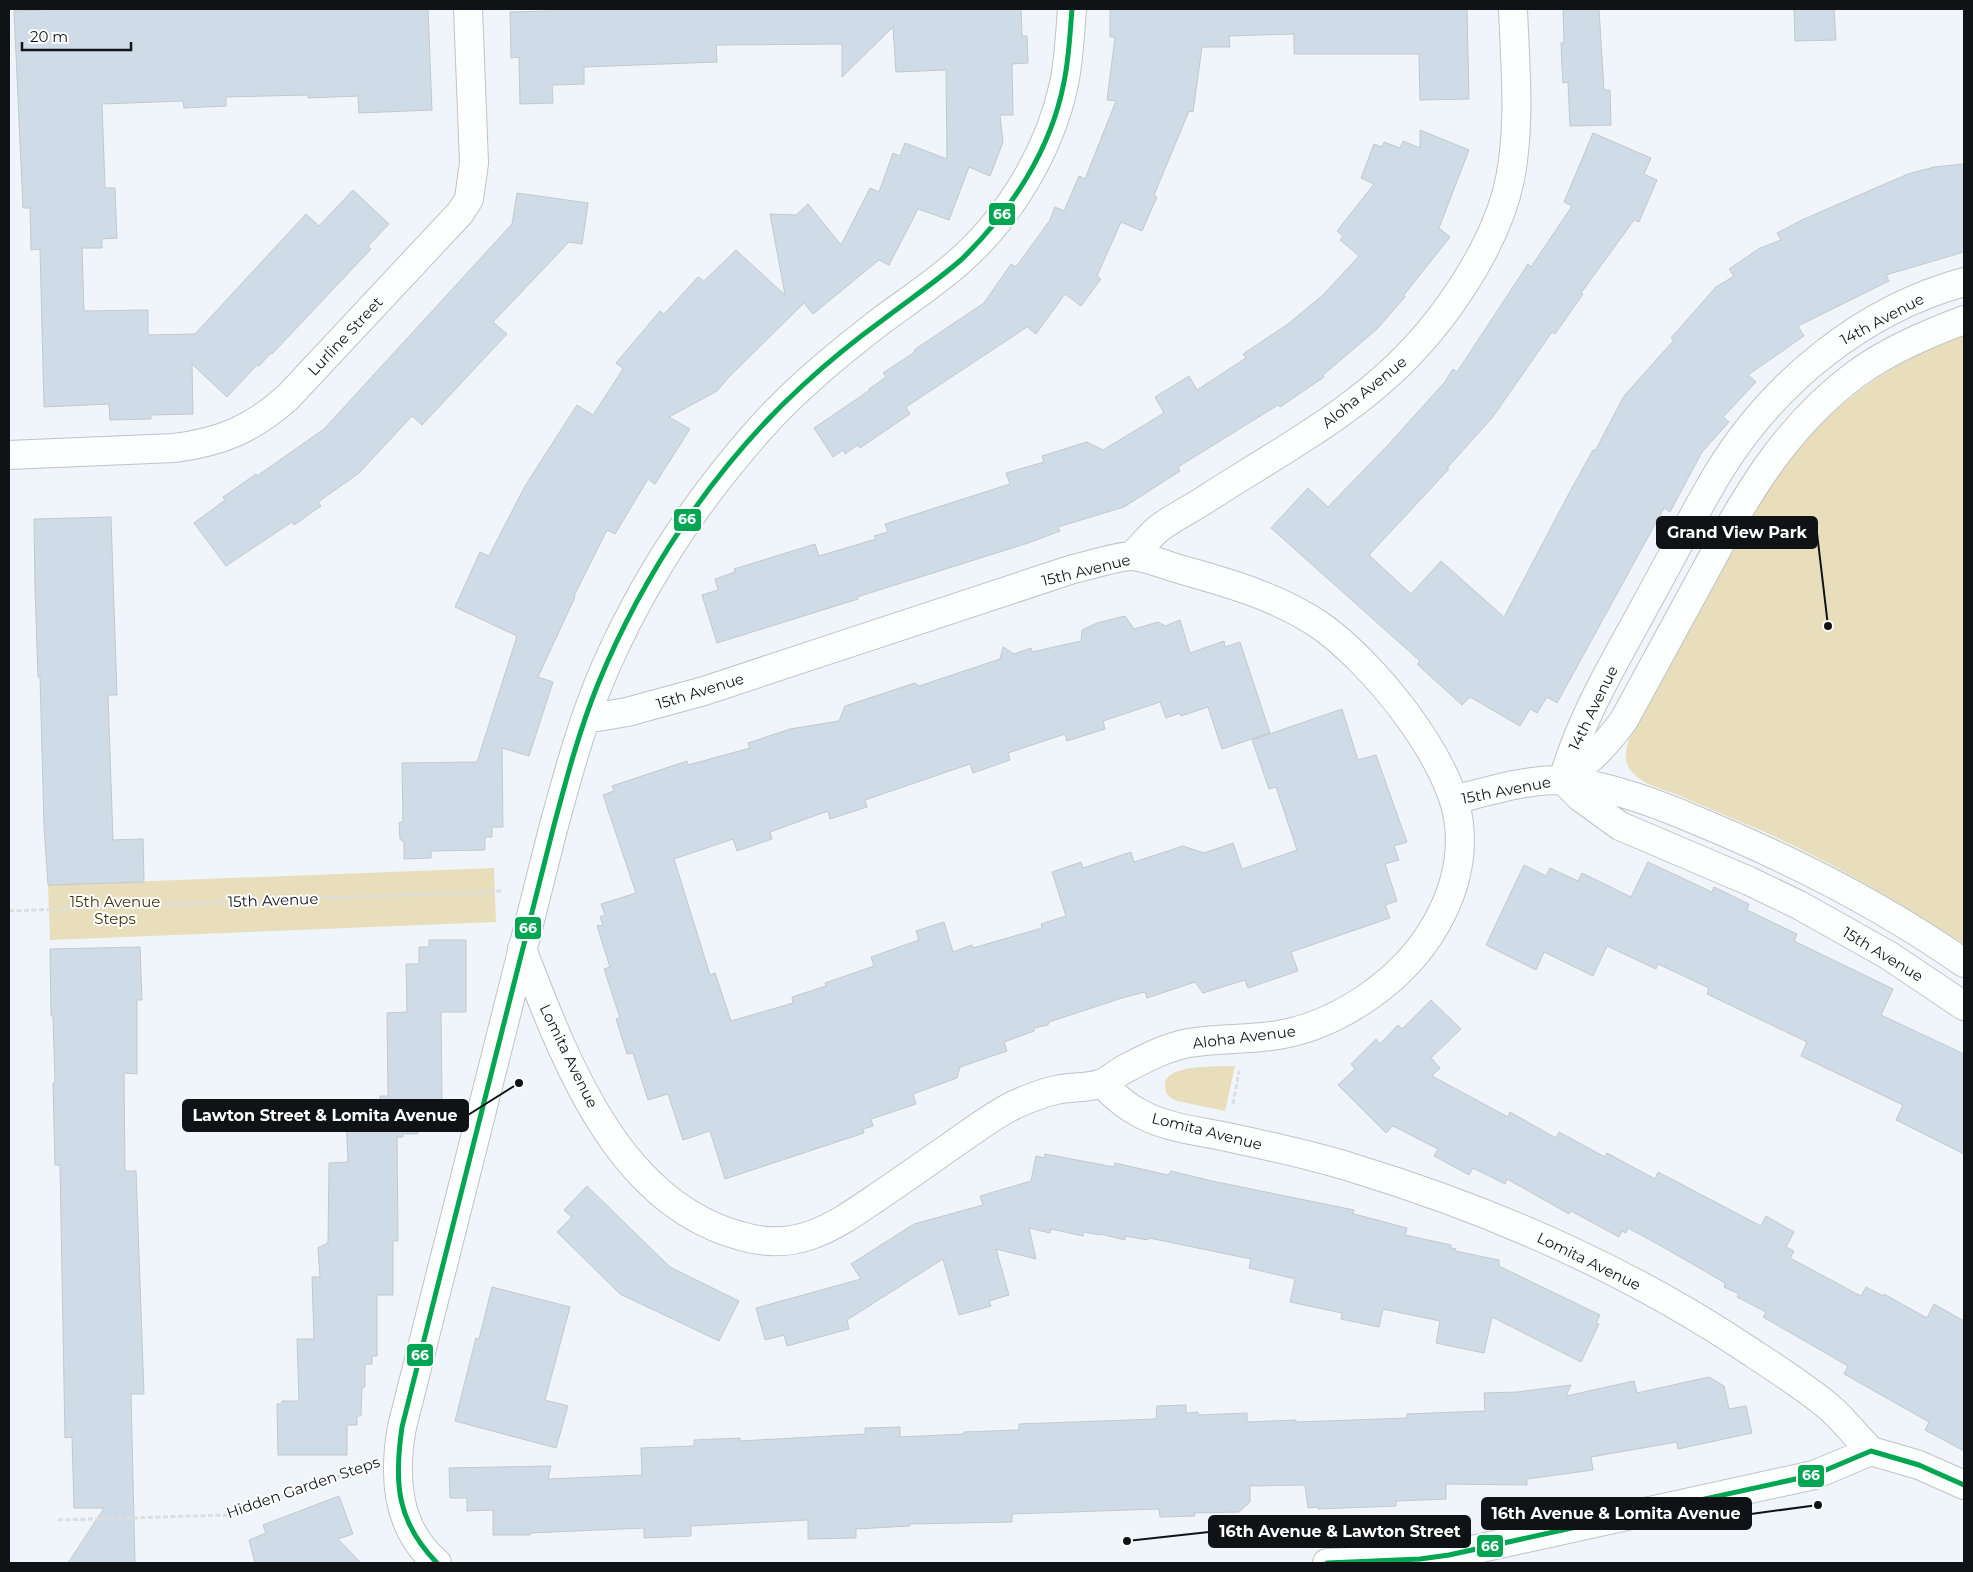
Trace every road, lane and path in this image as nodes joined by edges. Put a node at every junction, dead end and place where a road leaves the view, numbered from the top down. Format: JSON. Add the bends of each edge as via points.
{"nodes":[{"id":1,"x":468,"y":9,"type":"edge"},
{"id":2,"x":1072,"y":9,"type":"edge"},
{"id":3,"x":1513,"y":9,"type":"edge"},
{"id":4,"x":1964,"y":282,"type":"edge"},
{"id":5,"x":1964,"y":320,"type":"edge"},
{"id":6,"x":9,"y":454,"type":"edge"},
{"id":7,"x":1132,"y":556,"type":"junction"},
{"id":8,"x":586,"y":719,"type":"junction"},
{"id":9,"x":1563,"y":780,"type":"junction"},
{"id":10,"x":1454,"y":800,"type":"junction"},
{"id":11,"x":537,"y":890,"type":"junction"},
{"id":12,"x":9,"y":911,"type":"edge"},
{"id":13,"x":522,"y":949,"type":"junction"},
{"id":14,"x":1964,"y":963,"type":"edge"},
{"id":15,"x":1964,"y":1006,"type":"edge"},
{"id":16,"x":1245,"y":1038,"type":"junction"},
{"id":17,"x":1102,"y":1083,"type":"junction"},
{"id":18,"x":1226,"y":1137,"type":"junction"},
{"id":19,"x":1871,"y":1451,"type":"junction"},
{"id":20,"x":397,"y":1455,"type":"junction"},
{"id":21,"x":1964,"y":1485,"type":"edge"},
{"id":22,"x":58,"y":1520,"type":"dead end"},
{"id":23,"x":437,"y":1563,"type":"edge"},
{"id":24,"x":1327,"y":1563,"type":"edge"}],
"edges":[{"from":1,"to":6,"type":"street","name":"Lurline Street","via":[[474,163],[469,198],[460,213],[288,397],[247,428],[200,445]]},
{"from":2,"to":8,"type":"street","via":[[1064,84],[1051,127],[1012,201],[962,259],[838,354],[799,389],[722,474],[658,565],[606,667]]},
{"from":3,"to":7,"type":"street","name":"Aloha Avenue","via":[[1516,111],[1510,180],[1485,248],[1440,320],[1409,356],[1341,414],[1159,528]]},
{"from":4,"to":9,"type":"street","name":"14th Avenue","via":[[1896,309],[1835,345],[1784,389],[1759,416],[1719,471],[1592,704]]},
{"from":5,"to":9,"type":"street","name":"14th Avenue","via":[[1912,341],[1856,374],[1809,414],[1786,440],[1750,490],[1624,720],[1588,762]]},
{"from":7,"to":8,"type":"street","name":"15th Avenue","via":[[1073,570],[704,691],[627,712]]},
{"from":7,"to":10,"type":"street","name":"15th Avenue","via":[[1258,593],[1318,624],[1370,669],[1392,696],[1434,756]]},
{"from":8,"to":11,"type":"street"},
{"from":9,"to":10,"type":"street","name":"15th Avenue","via":[[1509,787]]},
{"from":9,"to":14,"type":"street","name":"15th Avenue","via":[[1626,792],[1764,849],[1863,899]]},
{"from":9,"to":15,"type":"street","name":"15th Avenue","via":[[1580,797],[1620,826],[1799,905],[1888,955]]},
{"from":10,"to":16,"type":"street","name":"Aloha Avenue","via":[[1460,850],[1456,877],[1434,930],[1416,953],[1376,991],[1327,1021],[1275,1036]]},
{"from":11,"to":12,"type":"path","name":"15th Avenue"},
{"from":11,"to":13,"type":"street"},
{"from":13,"to":17,"type":"street","name":"Lomita Avenue","via":[[581,1088],[621,1148],[664,1196],[710,1225],[738,1236],[762,1241],[809,1236],[857,1211],[1015,1104],[1056,1090]]},
{"from":13,"to":20,"type":"street"},
{"from":16,"to":17,"type":"street","name":"Aloha Avenue","via":[[1187,1043],[1162,1051]]},
{"from":16,"to":18,"type":"path"},
{"from":17,"to":18,"type":"street","name":"Lomita Avenue","via":[[1121,1103],[1144,1116]]},
{"from":18,"to":19,"type":"street","name":"Lomita Avenue","via":[[1303,1154],[1399,1182],[1518,1227],[1595,1262],[1685,1310],[1768,1363],[1830,1408]]},
{"from":19,"to":21,"type":"street","via":[[1918,1465]]},
{"from":19,"to":24,"type":"street","via":[[1814,1475],[1449,1555]]},
{"from":20,"to":22,"type":"path","name":"Hidden Garden Steps","via":[[228,1515]]},
{"from":20,"to":23,"type":"street","via":[[397,1488],[405,1517],[418,1542]]}]}
